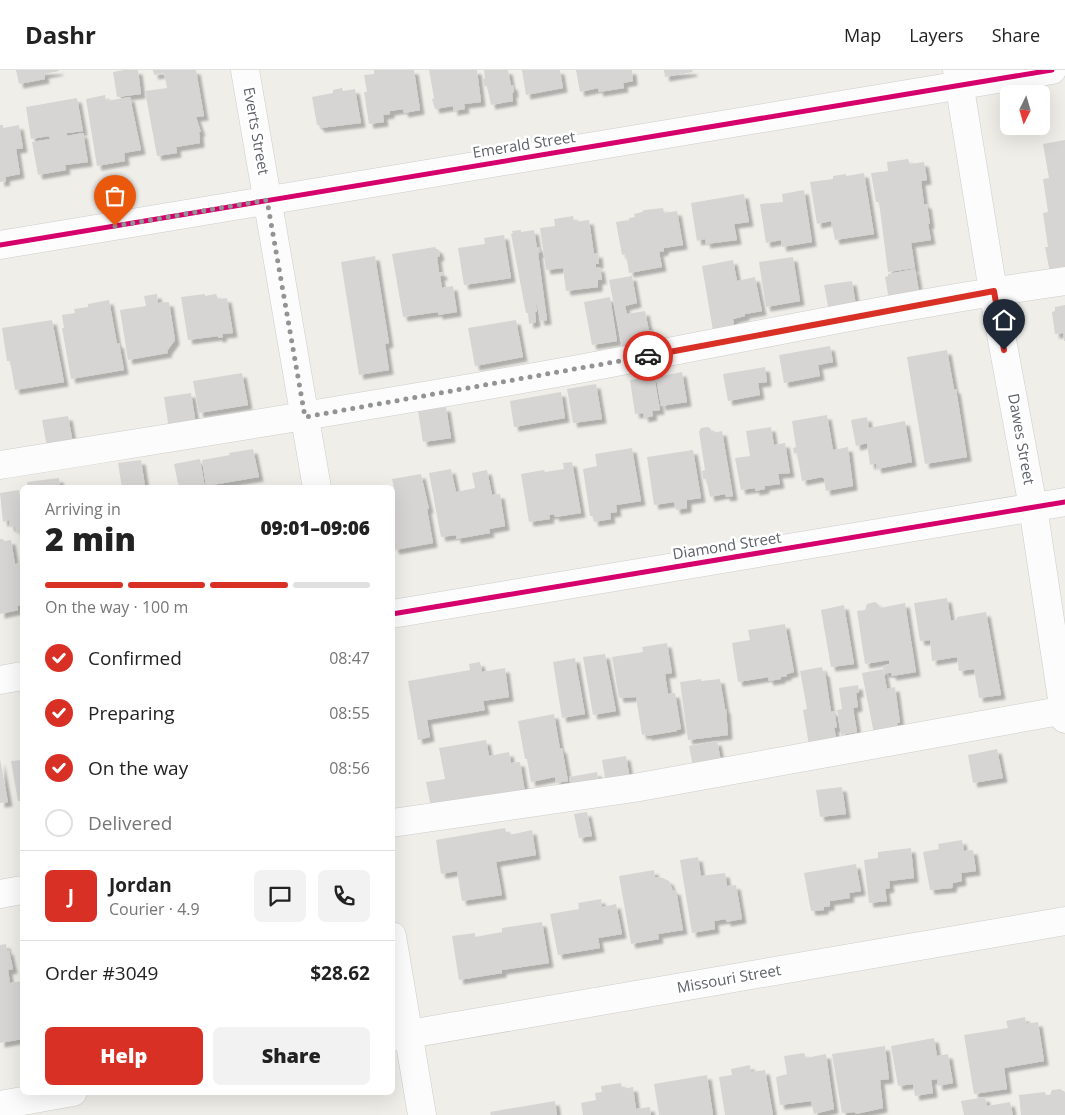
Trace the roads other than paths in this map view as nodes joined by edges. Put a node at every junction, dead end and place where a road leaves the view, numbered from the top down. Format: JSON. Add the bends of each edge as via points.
{"nodes":[{"id":1,"x":246,"y":70,"type":"edge"},
{"id":2,"x":1052,"y":70,"type":"edge"},
{"id":3,"x":959,"y":78,"type":"edge"},
{"id":4,"x":267,"y":200,"type":"junction"},
{"id":5,"x":0,"y":245,"type":"edge"},
{"id":6,"x":1065,"y":281,"type":"edge"},
{"id":7,"x":994,"y":291,"type":"junction"},
{"id":8,"x":305,"y":417,"type":"junction"},
{"id":9,"x":0,"y":464,"type":"edge"},
{"id":10,"x":316,"y":485,"type":"edge"},
{"id":11,"x":1065,"y":502,"type":"edge"},
{"id":12,"x":1033,"y":507,"type":"junction"},
{"id":13,"x":395,"y":613,"type":"edge"},
{"id":14,"x":20,"y":676,"type":"edge"},
{"id":15,"x":0,"y":680,"type":"edge"},
{"id":16,"x":1064,"y":713,"type":"edge"},
{"id":17,"x":395,"y":823,"type":"edge"},
{"id":18,"x":20,"y":890,"type":"edge"},
{"id":19,"x":0,"y":894,"type":"edge"},
{"id":20,"x":1065,"y":921,"type":"edge"},
{"id":21,"x":395,"y":969,"type":"edge"},
{"id":22,"x":401,"y":1036,"type":"edge"},
{"id":23,"x":56,"y":1095,"type":"edge"},
{"id":24,"x":0,"y":1105,"type":"edge"},
{"id":25,"x":422,"y":1115,"type":"edge"}],
"edges":[{"from":1,"to":4,"type":"street","name":"Everts Street"},
{"from":2,"to":3,"type":"street","name":"Emerald Street"},
{"from":3,"to":4,"type":"street","name":"Emerald Street"},
{"from":3,"to":7,"type":"street","name":"Dawes Street"},
{"from":4,"to":5,"type":"street","name":"Emerald Street"},
{"from":4,"to":8,"type":"street","name":"Everts Street"},
{"from":6,"to":7,"type":"street"},
{"from":7,"to":8,"type":"street"},
{"from":7,"to":12,"type":"street","name":"Dawes Street"},
{"from":8,"to":9,"type":"street"},
{"from":8,"to":10,"type":"street","name":"Everts Street"},
{"from":11,"to":12,"type":"street","name":"Diamond Street"},
{"from":12,"to":13,"type":"street","name":"Diamond Street"},
{"from":12,"to":16,"type":"street","name":"Dawes Street"},
{"from":14,"to":15,"type":"street"},
{"from":16,"to":17,"type":"street","via":[[634,788]]},
{"from":18,"to":19,"type":"street"},
{"from":20,"to":22,"type":"street","name":"Missouri Street"},
{"from":21,"to":22,"type":"street"},
{"from":22,"to":25,"type":"street"},
{"from":23,"to":24,"type":"street"}]}
